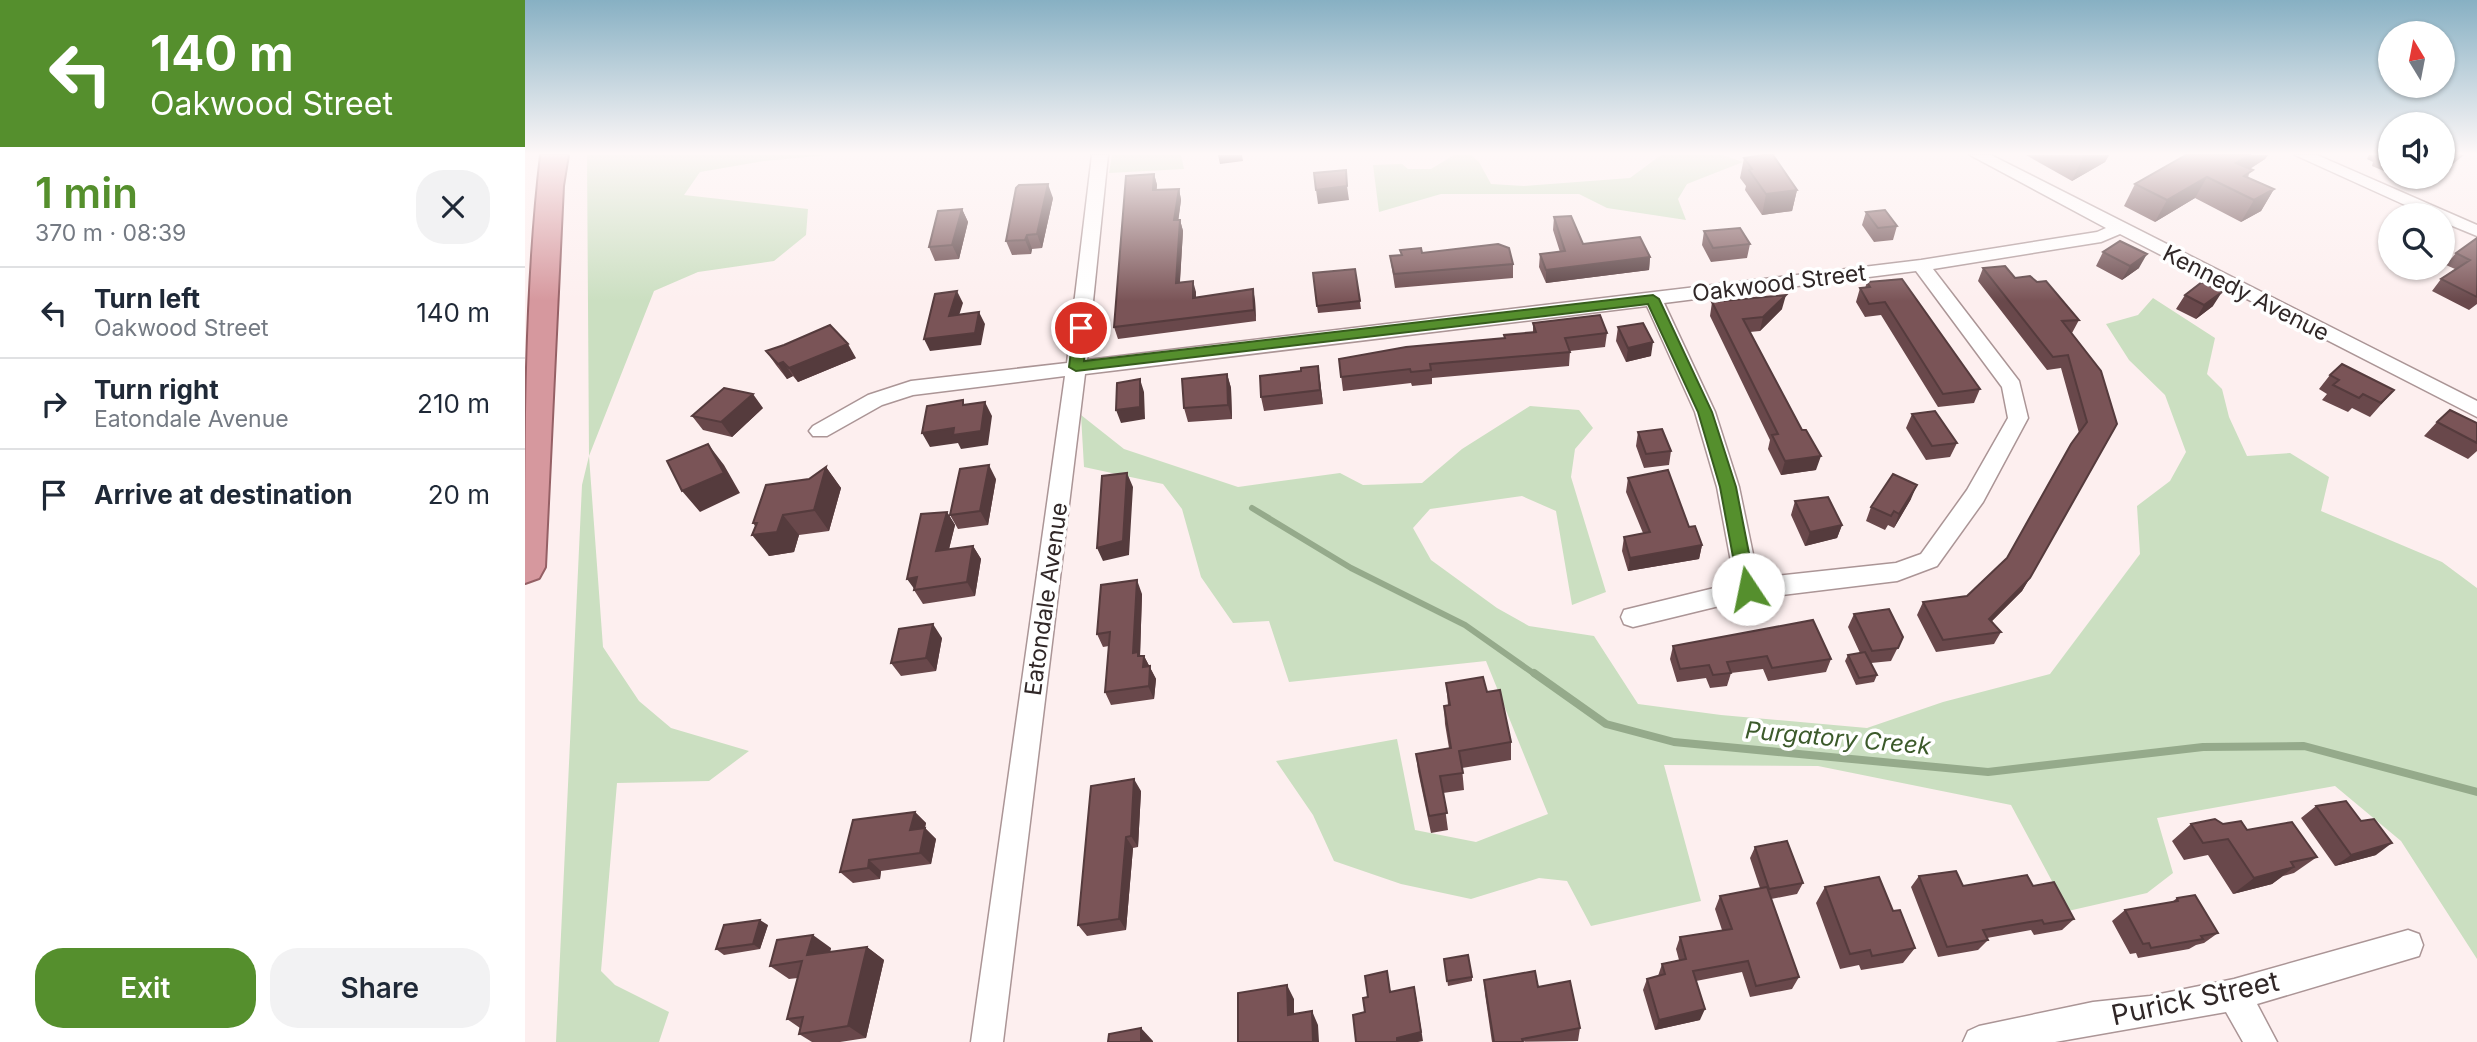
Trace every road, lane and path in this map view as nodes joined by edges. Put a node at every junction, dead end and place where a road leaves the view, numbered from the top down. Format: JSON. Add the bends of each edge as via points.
{"nodes":[{"id":1,"x":548,"y":204,"type":"edge"},
{"id":2,"x":1094,"y":204,"type":"edge"},
{"id":3,"x":2072,"y":204,"type":"edge"},
{"id":4,"x":2455,"y":222,"type":"edge"},
{"id":5,"x":2119,"y":228,"type":"junction"},
{"id":6,"x":2477,"y":231,"type":"edge"},
{"id":7,"x":1921,"y":265,"type":"junction"},
{"id":8,"x":1653,"y":299,"type":"junction"},
{"id":9,"x":1076,"y":367,"type":"junction"},
{"id":10,"x":2477,"y":410,"type":"edge"},
{"id":11,"x":820,"y":432,"type":"dead end"},
{"id":12,"x":525,"y":567,"type":"edge"},
{"id":13,"x":1748,"y":589,"type":"junction"},
{"id":14,"x":1633,"y":617,"type":"dead end"},
{"id":15,"x":2408,"y":945,"type":"dead end"},
{"id":16,"x":2234,"y":995,"type":"junction"},
{"id":17,"x":987,"y":1042,"type":"edge"},
{"id":18,"x":1979,"y":1042,"type":"edge"},
{"id":19,"x":2261,"y":1042,"type":"edge"}],
"edges":[{"from":1,"to":12,"type":"highway"},
{"from":2,"to":9,"type":"street","name":"Eatondale Avenue"},
{"from":3,"to":5,"type":"street","name":"Kennedy Avenue"},
{"from":4,"to":6,"type":"street"},
{"from":5,"to":7,"type":"street","name":"Oakwood Street","via":[[2101,237]]},
{"from":5,"to":10,"type":"street","name":"Kennedy Avenue"},
{"from":7,"to":8,"type":"street","name":"Oakwood Street"},
{"from":7,"to":13,"type":"street","via":[[2013,386],[2018,418],[1975,496],[1929,559],[1897,572]]},
{"from":8,"to":9,"type":"street","name":"Oakwood Street"},
{"from":8,"to":13,"type":"street","via":[[1705,412],[1728,487]]},
{"from":9,"to":11,"type":"street","name":"Oakwood Street","via":[[911,388],[875,400]]},
{"from":9,"to":17,"type":"street","name":"Eatondale Avenue"},
{"from":13,"to":14,"type":"street"},
{"from":15,"to":16,"type":"street","name":"Purick Street"},
{"from":16,"to":18,"type":"street","name":"Purick Street"},
{"from":16,"to":19,"type":"street"}]}
